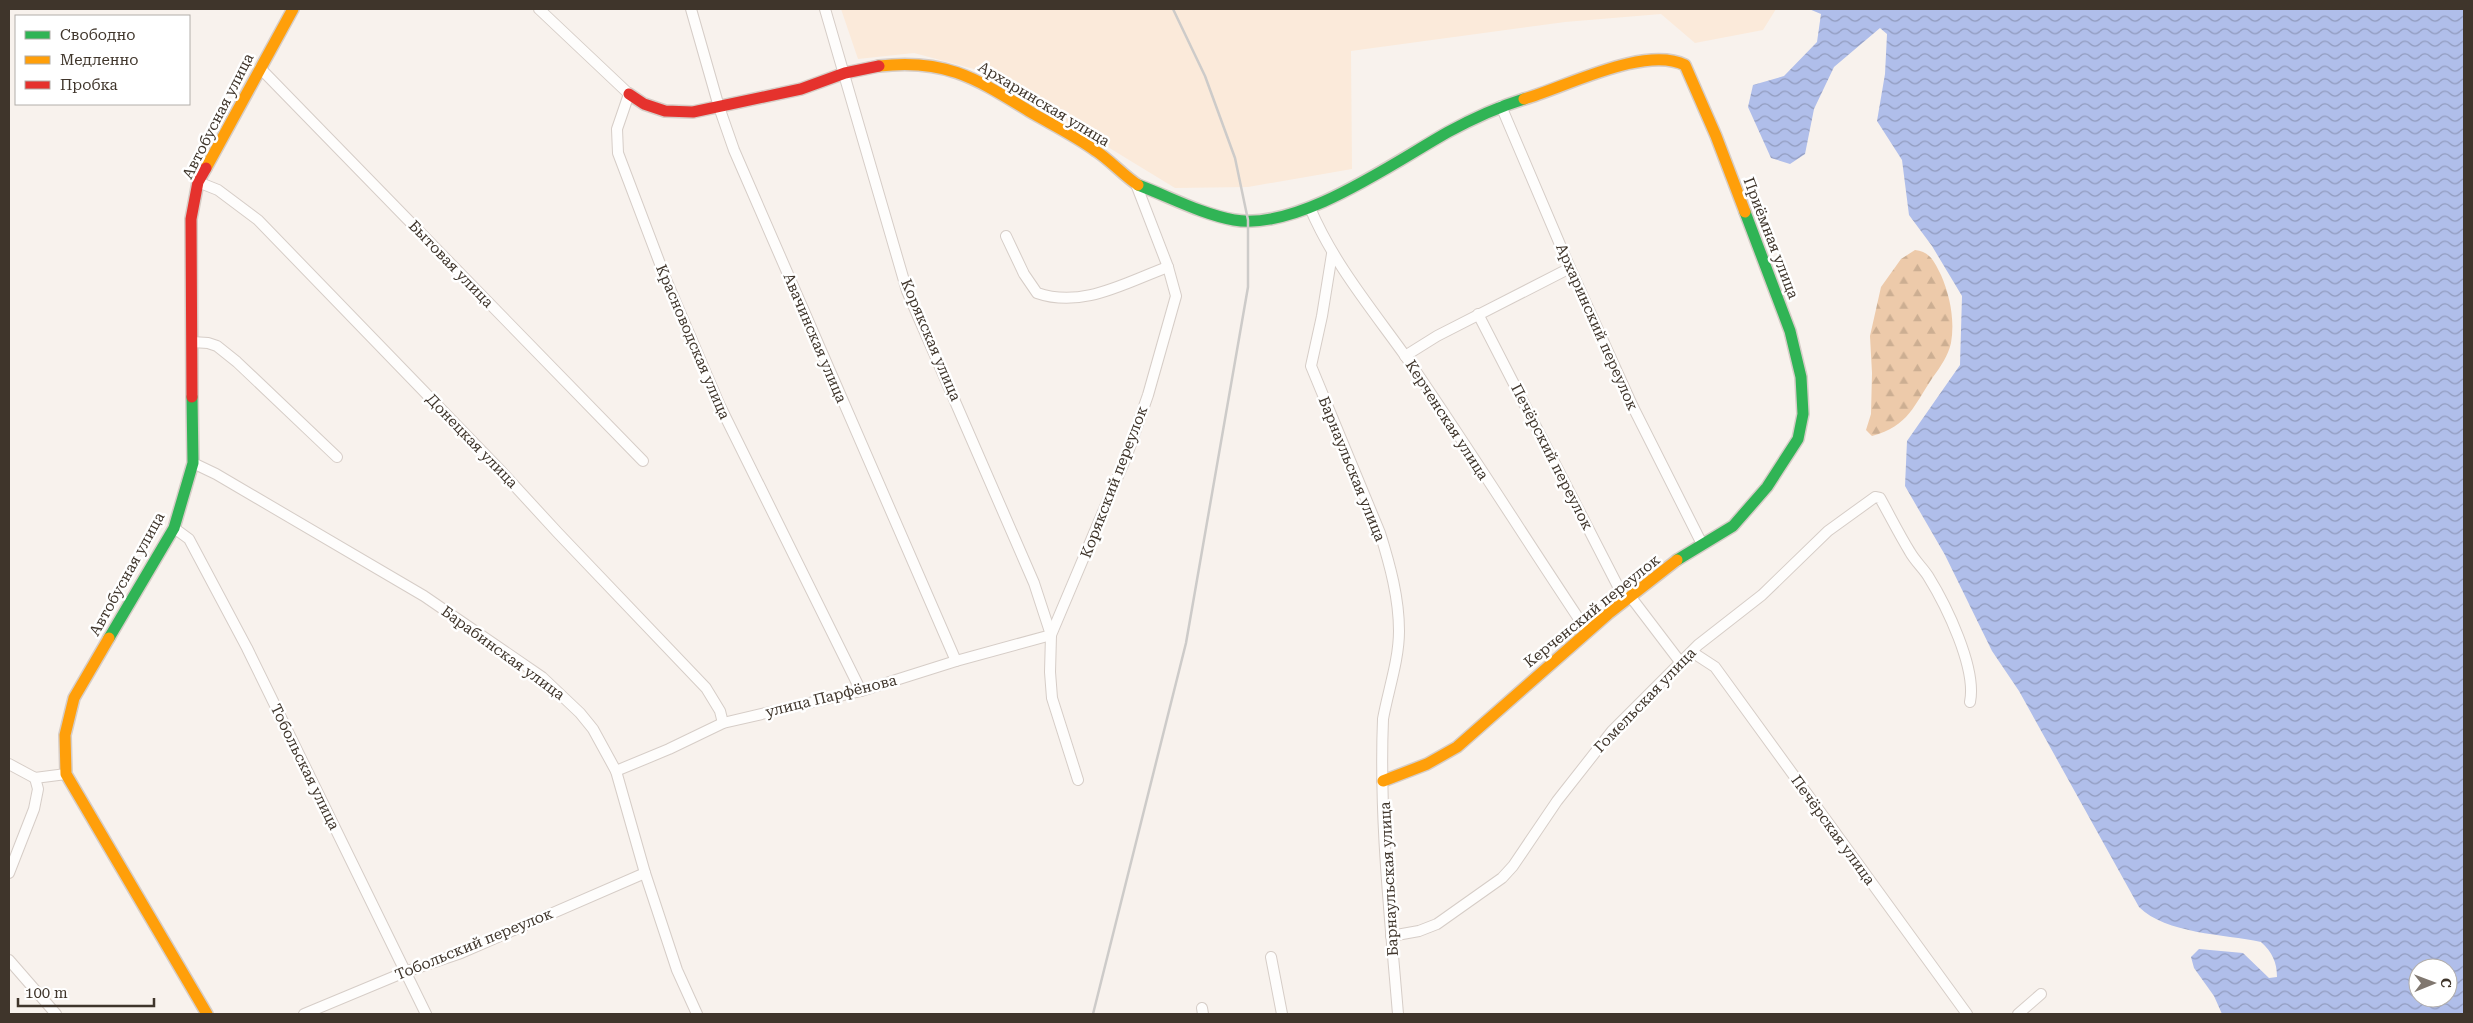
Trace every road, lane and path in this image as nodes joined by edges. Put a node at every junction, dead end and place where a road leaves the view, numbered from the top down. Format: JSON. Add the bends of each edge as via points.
{"nodes":[{"id":1,"x":293,"y":9,"type":"edge"},
{"id":2,"x":538,"y":9,"type":"edge"},
{"id":3,"x":691,"y":9,"type":"edge"},
{"id":4,"x":825,"y":9,"type":"edge"},
{"id":5,"x":1675,"y":60,"type":"joint"},
{"id":6,"x":260,"y":68,"type":"junction"},
{"id":7,"x":845,"y":73,"type":"junction"},
{"id":8,"x":629,"y":94,"type":"junction"},
{"id":9,"x":1501,"y":106,"type":"junction"},
{"id":10,"x":719,"y":107,"type":"junction"},
{"id":11,"x":198,"y":182,"type":"junction"},
{"id":12,"x":1136,"y":184,"type":"junction"},
{"id":13,"x":1310,"y":208,"type":"junction"},
{"id":14,"x":1006,"y":236,"type":"dead end"},
{"id":15,"x":1332,"y":254,"type":"junction"},
{"id":16,"x":1168,"y":267,"type":"junction"},
{"id":17,"x":1570,"y":268,"type":"junction"},
{"id":18,"x":1478,"y":314,"type":"junction"},
{"id":19,"x":192,"y":342,"type":"junction"},
{"id":20,"x":1405,"y":356,"type":"junction"},
{"id":21,"x":1798,"y":439,"type":"joint"},
{"id":22,"x":337,"y":457,"type":"dead end"},
{"id":23,"x":644,"y":460,"type":"dead end"},
{"id":24,"x":193,"y":463,"type":"junction"},
{"id":25,"x":174,"y":528,"type":"junction"},
{"id":26,"x":1702,"y":544,"type":"junction"},
{"id":27,"x":1628,"y":598,"type":"junction"},
{"id":28,"x":1587,"y":631,"type":"junction"},
{"id":29,"x":1051,"y":635,"type":"junction"},
{"id":30,"x":1692,"y":652,"type":"junction"},
{"id":31,"x":956,"y":661,"type":"junction"},
{"id":32,"x":1681,"y":663,"type":"junction"},
{"id":33,"x":861,"y":691,"type":"junction"},
{"id":34,"x":1970,"y":702,"type":"dead end"},
{"id":35,"x":723,"y":723,"type":"junction"},
{"id":36,"x":9,"y":764,"type":"edge"},
{"id":37,"x":616,"y":770,"type":"junction"},
{"id":38,"x":66,"y":774,"type":"junction"},
{"id":39,"x":35,"y":778,"type":"junction"},
{"id":40,"x":1078,"y":780,"type":"dead end"},
{"id":41,"x":1383,"y":781,"type":"junction"},
{"id":42,"x":9,"y":873,"type":"edge"},
{"id":43,"x":645,"y":873,"type":"junction"},
{"id":44,"x":1392,"y":936,"type":"junction"},
{"id":45,"x":1271,"y":957,"type":"dead end"},
{"id":46,"x":9,"y":960,"type":"edge"},
{"id":47,"x":405,"y":972,"type":"junction"},
{"id":48,"x":2041,"y":994,"type":"dead end"},
{"id":49,"x":56,"y":1014,"type":"edge"},
{"id":50,"x":207,"y":1014,"type":"edge"},
{"id":51,"x":304,"y":1014,"type":"edge"},
{"id":52,"x":426,"y":1014,"type":"edge"},
{"id":53,"x":697,"y":1014,"type":"edge"},
{"id":54,"x":1282,"y":1014,"type":"edge"},
{"id":55,"x":1398,"y":1014,"type":"edge"},
{"id":56,"x":1967,"y":1014,"type":"edge"},
{"id":57,"x":2018,"y":1014,"type":"edge"}],
"edges":[{"from":1,"to":6,"type":"street","name":"Автобусная улица"},
{"from":2,"to":8,"type":"street"},
{"from":3,"to":10,"type":"street","name":"Авачинская улица"},
{"from":4,"to":7,"type":"street","name":"Корякская улица"},
{"from":5,"to":9,"type":"street","name":"Архаринская улица","via":[[1611,67],[1548,92]]},
{"from":5,"to":21,"type":"street","name":"Приёмная улица","via":[[1689,69],[1790,330],[1800,377],[1802,414]]},
{"from":6,"to":11,"type":"street","name":"Автобусная улица"},
{"from":6,"to":23,"type":"street","name":"Бытовая улица"},
{"from":7,"to":10,"type":"street","name":"Архаринская улица","via":[[801,89]]},
{"from":7,"to":12,"type":"street","name":"Архаринская улица","via":[[908,63],[957,71],[983,83],[1096,151]]},
{"from":7,"to":29,"type":"street","name":"Корякская улица","via":[[907,291],[1034,583]]},
{"from":8,"to":10,"type":"street","name":"Архаринская улица","via":[[644,104],[665,111],[693,112]]},
{"from":8,"to":33,"type":"street","name":"Красноводская улица","via":[[617,129],[618,153],[665,277],[720,406]]},
{"from":9,"to":13,"type":"street","name":"Архаринская улица"},
{"from":9,"to":17,"type":"street","name":"Архаринский переулок"},
{"from":10,"to":31,"type":"street","name":"Авачинская улица","via":[[753,194]]},
{"from":11,"to":19,"type":"street","name":"Автобусная улица","via":[[191,219]]},
{"from":11,"to":35,"type":"street","name":"Донецкая улица","via":[[218,190],[258,220],[453,420],[706,688],[720,711]]},
{"from":12,"to":13,"type":"street","name":"Архаринская улица","via":[[1235,220],[1267,219]]},
{"from":12,"to":16,"type":"street","name":"Корякский переулок"},
{"from":13,"to":15,"type":"street","name":"Керченская улица"},
{"from":14,"to":16,"type":"street","via":[[1037,293],[1058,299],[1092,296]]},
{"from":15,"to":20,"type":"street","name":"Керченская улица"},
{"from":15,"to":41,"type":"street","name":"Барнаульская улица","via":[[1311,366],[1380,533],[1396,595],[1399,633],[1383,719]]},
{"from":16,"to":29,"type":"street","name":"Корякский переулок","via":[[1176,296],[1148,395],[1103,516]]},
{"from":17,"to":18,"type":"street"},
{"from":17,"to":26,"type":"street","name":"Архаринский переулок","via":[[1633,407]]},
{"from":18,"to":20,"type":"street"},
{"from":18,"to":27,"type":"street","name":"Печёрский переулок"},
{"from":19,"to":22,"type":"street","via":[[217,346]]},
{"from":19,"to":24,"type":"street","name":"Автобусная улица"},
{"from":20,"to":28,"type":"street","name":"Керченская улица"},
{"from":21,"to":26,"type":"street","name":"Керченский переулок","via":[[1750,508],[1733,526]]},
{"from":24,"to":25,"type":"street","name":"Автобусная улица"},
{"from":24,"to":37,"type":"street","name":"Барабинская улица","via":[[417,592],[542,677],[593,728]]},
{"from":25,"to":38,"type":"street","name":"Автобусная улица","via":[[74,698],[65,735]]},
{"from":25,"to":47,"type":"street","name":"Тобольская улица","via":[[189,539],[246,648]]},
{"from":26,"to":27,"type":"street","name":"Керченский переулок"},
{"from":27,"to":28,"type":"street","name":"Керченский переулок"},
{"from":27,"to":32,"type":"street","name":"Печёрский переулок"},
{"from":28,"to":41,"type":"street","name":"Керченский переулок","via":[[1457,746],[1427,764]]},
{"from":29,"to":31,"type":"street","name":"улица Парфёнова"},
{"from":29,"to":40,"type":"street","name":"Корякский переулок","via":[[1052,698]]},
{"from":30,"to":32,"type":"street","name":"Гомельская улица"},
{"from":30,"to":34,"type":"street","name":"Гомельская улица","via":[[1750,606],[1828,531],[1875,497],[1880,498],[1911,554],[1942,600],[1968,668]]},
{"from":30,"to":56,"type":"street","name":"Печёрская улица","via":[[1715,667]]},
{"from":31,"to":33,"type":"street","name":"улица Парфёнова"},
{"from":32,"to":44,"type":"street","name":"Гомельская улица","via":[[1612,731],[1502,878],[1437,924]]},
{"from":33,"to":35,"type":"street","name":"улица Парфёнова"},
{"from":35,"to":37,"type":"street","name":"улица Парфёнова"},
{"from":36,"to":39,"type":"street"},
{"from":37,"to":43,"type":"street","name":"Барабинская улица"},
{"from":38,"to":39,"type":"street"},
{"from":38,"to":50,"type":"street","name":"Автобусная улица"},
{"from":39,"to":42,"type":"street","via":[[38,789],[34,809]]},
{"from":41,"to":44,"type":"street","name":"Барнаульская улица"},
{"from":43,"to":47,"type":"street","name":"Тобольский переулок","via":[[461,953]]},
{"from":43,"to":53,"type":"street","name":"Барабинская улица","via":[[678,970]]},
{"from":44,"to":55,"type":"street","name":"Барнаульская улица"},
{"from":45,"to":54,"type":"street"},
{"from":46,"to":49,"type":"street"},
{"from":47,"to":51,"type":"street","name":"Тобольский переулок"},
{"from":47,"to":52,"type":"street","name":"Тобольская улица"},
{"from":48,"to":57,"type":"street"}]}
